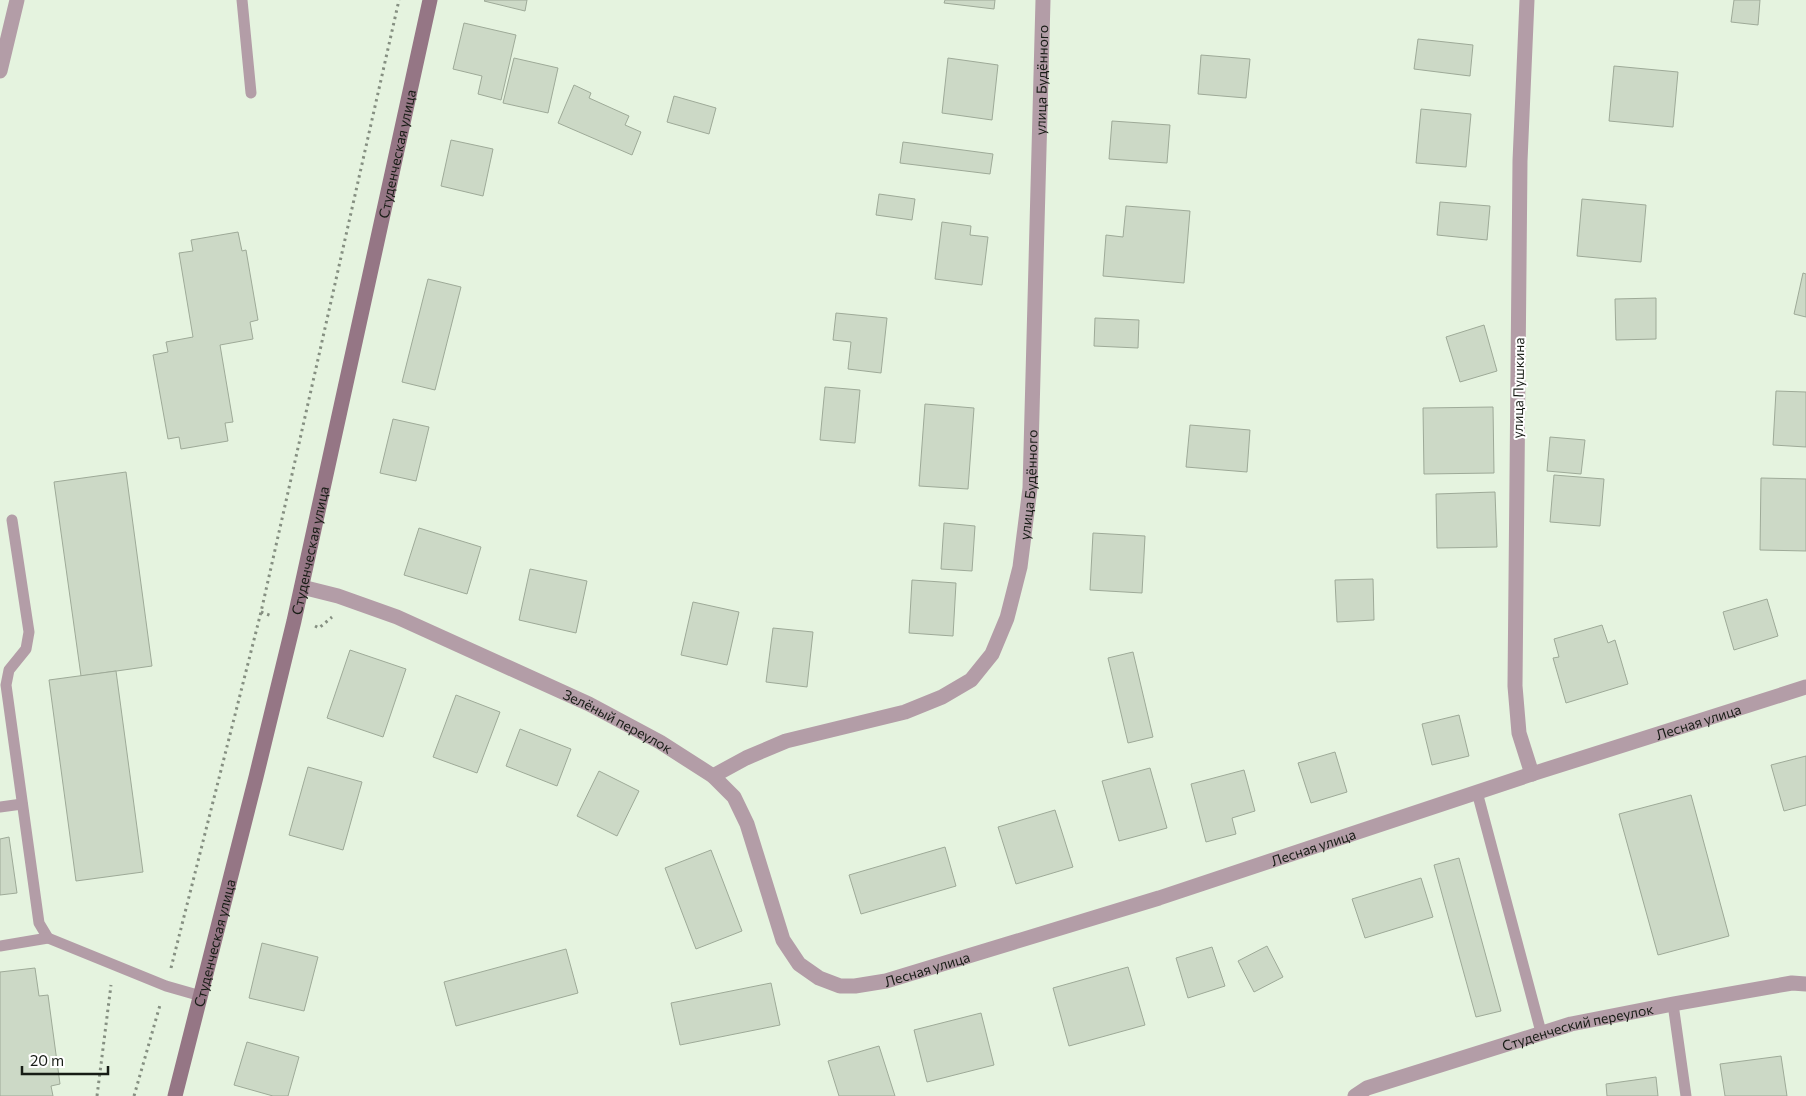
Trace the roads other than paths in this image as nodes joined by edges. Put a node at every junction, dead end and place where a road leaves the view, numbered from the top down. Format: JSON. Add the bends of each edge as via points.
{"nodes":[{"id":1,"x":18,"y":0,"type":"edge"},
{"id":2,"x":242,"y":0,"type":"edge"},
{"id":3,"x":430,"y":0,"type":"edge"},
{"id":4,"x":1043,"y":0,"type":"edge"},
{"id":5,"x":1527,"y":0,"type":"edge"},
{"id":6,"x":0,"y":71,"type":"edge"},
{"id":7,"x":251,"y":93,"type":"dead end"},
{"id":8,"x":12,"y":520,"type":"dead end"},
{"id":9,"x":302,"y":586,"type":"junction"},
{"id":10,"x":1806,"y":687,"type":"edge"},
{"id":11,"x":1532,"y":774,"type":"junction"},
{"id":12,"x":713,"y":776,"type":"junction"},
{"id":13,"x":1477,"y":792,"type":"junction"},
{"id":14,"x":22,"y":804,"type":"junction"},
{"id":15,"x":0,"y":807,"type":"edge"},
{"id":16,"x":48,"y":938,"type":"junction"},
{"id":17,"x":0,"y":946,"type":"edge"},
{"id":18,"x":819,"y":978,"type":"joint"},
{"id":19,"x":1806,"y":984,"type":"edge"},
{"id":20,"x":201,"y":996,"type":"junction"},
{"id":21,"x":1673,"y":1004,"type":"junction"},
{"id":22,"x":1541,"y":1032,"type":"junction"},
{"id":23,"x":175,"y":1096,"type":"edge"},
{"id":24,"x":1355,"y":1096,"type":"edge"},
{"id":25,"x":1686,"y":1096,"type":"edge"}],
"edges":[{"from":1,"to":6,"type":"street"},
{"from":2,"to":7,"type":"lane"},
{"from":3,"to":9,"type":"street","name":"Студенческая улица"},
{"from":4,"to":12,"type":"street","name":"улица Будённого","via":[[1030,488],[1020,567],[1007,618],[992,654],[971,680],[942,697],[905,712],[786,741]]},
{"from":5,"to":11,"type":"street","name":"улица Пушкина","via":[[1520,161],[1515,686],[1519,733]]},
{"from":8,"to":14,"type":"lane","via":[[29,632],[26,649],[9,670],[6,686]]},
{"from":9,"to":12,"type":"street","name":"Зелёный переулок","via":[[397,617],[589,704],[660,742]]},
{"from":9,"to":20,"type":"street","name":"Студенческая улица"},
{"from":10,"to":11,"type":"street","name":"Лесная улица"},
{"from":11,"to":13,"type":"street","name":"Лесная улица"},
{"from":12,"to":18,"type":"street","name":"Зелёный переулок","via":[[734,797],[747,824],[783,940],[799,964]]},
{"from":13,"to":18,"type":"street","name":"Лесная улица","via":[[1159,898],[886,981],[840,986]]},
{"from":13,"to":22,"type":"lane"},
{"from":14,"to":15,"type":"lane"},
{"from":14,"to":16,"type":"lane","via":[[39,923]]},
{"from":16,"to":17,"type":"lane"},
{"from":16,"to":20,"type":"lane","via":[[166,986]]},
{"from":19,"to":21,"type":"street","name":"Студенческий переулок","via":[[1792,983]]},
{"from":20,"to":23,"type":"street","name":"Студенческая улица"},
{"from":21,"to":22,"type":"street","name":"Студенческий переулок"},
{"from":21,"to":25,"type":"lane"},
{"from":22,"to":24,"type":"street","name":"Студенческий переулок","via":[[1367,1088]]}]}
